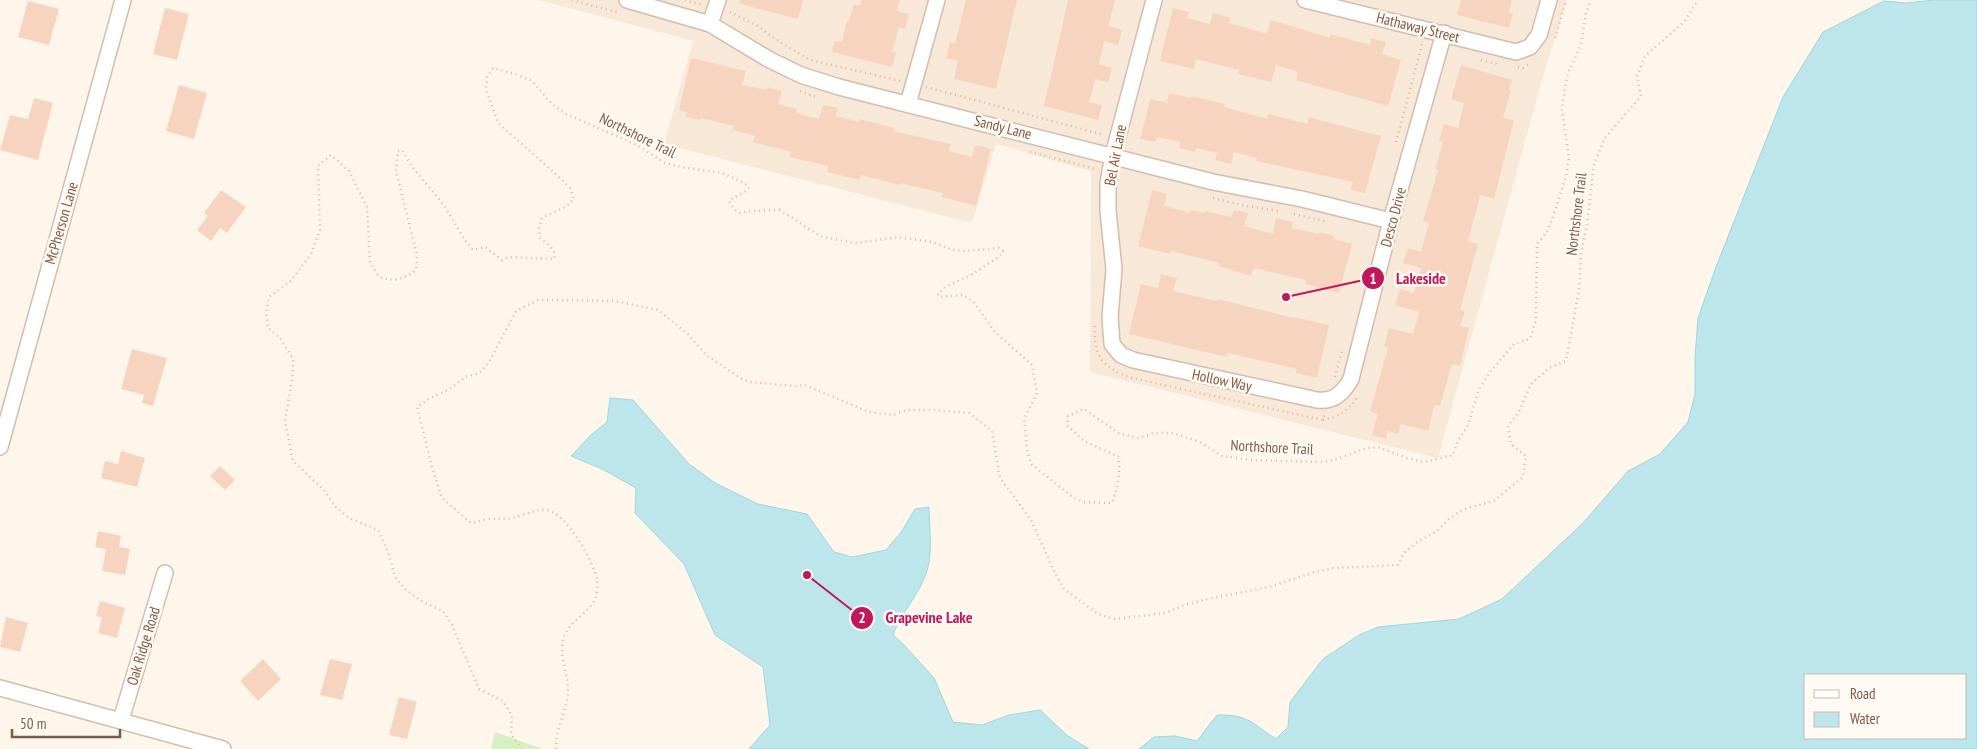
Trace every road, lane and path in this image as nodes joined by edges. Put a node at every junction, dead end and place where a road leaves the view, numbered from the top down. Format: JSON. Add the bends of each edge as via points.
{"nodes":[{"id":1,"x":123,"y":0,"type":"edge"},
{"id":2,"x":627,"y":0,"type":"edge"},
{"id":3,"x":685,"y":0,"type":"edge"},
{"id":4,"x":937,"y":0,"type":"edge"},
{"id":5,"x":1154,"y":0,"type":"edge"},
{"id":6,"x":1305,"y":0,"type":"edge"},
{"id":7,"x":1549,"y":0,"type":"edge"},
{"id":8,"x":1591,"y":0,"type":"edge"},
{"id":9,"x":1698,"y":0,"type":"edge"},
{"id":10,"x":717,"y":4,"type":"edge"},
{"id":11,"x":1346,"y":5,"type":"edge"},
{"id":12,"x":710,"y":24,"type":"junction"},
{"id":13,"x":1444,"y":33,"type":"junction"},
{"id":14,"x":1439,"y":48,"type":"junction"},
{"id":15,"x":914,"y":84,"type":"junction"},
{"id":16,"x":908,"y":104,"type":"junction"},
{"id":17,"x":1395,"y":147,"type":"dead end"},
{"id":18,"x":1107,"y":154,"type":"junction"},
{"id":19,"x":1095,"y":172,"type":"dead end"},
{"id":20,"x":1391,"y":221,"type":"junction"},
{"id":21,"x":1095,"y":317,"type":"dead end"},
{"id":22,"x":1112,"y":344,"type":"joint"},
{"id":23,"x":1343,"y":345,"type":"dead end"},
{"id":24,"x":1332,"y":399,"type":"junction"},
{"id":25,"x":0,"y":447,"type":"edge"},
{"id":26,"x":165,"y":573,"type":"dead end"},
{"id":27,"x":0,"y":688,"type":"edge"},
{"id":28,"x":121,"y":720,"type":"junction"},
{"id":29,"x":222,"y":749,"type":"edge"},
{"id":30,"x":522,"y":749,"type":"edge"},
{"id":31,"x":556,"y":749,"type":"edge"}],
"edges":[{"from":1,"to":25,"type":"street","name":"McPherson Lane"},
{"from":2,"to":12,"type":"street","name":"Sandy Lane"},
{"from":3,"to":10,"type":"path"},
{"from":4,"to":15,"type":"street"},
{"from":5,"to":18,"type":"street","name":"Bel Air Lane"},
{"from":6,"to":11,"type":"street","name":"Hathaway Street"},
{"from":7,"to":13,"type":"street","name":"Hathaway Street","via":[[1539,35],[1530,47],[1516,52]]},
{"from":8,"to":30,"type":"path","name":"Northshore Trail","via":[[1581,45],[1565,87],[1562,110],[1569,158],[1566,176],[1546,232],[1537,244],[1536,320],[1530,339],[1514,344],[1490,372],[1453,455],[1424,462],[1378,447],[1322,462],[1252,460],[1222,456],[1200,442],[1173,433],[1154,433],[1139,438],[1120,434],[1084,409],[1077,411],[1068,416],[1067,425],[1084,441],[1119,457],[1118,487],[1112,503],[1084,502],[1074,498],[1031,464],[1024,419],[1038,393],[1032,365],[995,332],[973,301],[962,295],[938,297],[944,287],[1000,256],[1003,251],[999,248],[953,250],[932,242],[898,237],[857,243],[820,236],[780,210],[740,213],[729,201],[746,192],[749,187],[744,183],[722,173],[665,162],[637,145],[566,114],[552,104],[532,80],[494,68],[487,77],[486,89],[498,123],[570,188],[574,199],[542,218],[540,238],[550,246],[554,259],[509,257],[502,260],[484,247],[473,250],[402,150],[396,157],[396,171],[417,255],[416,270],[406,278],[389,280],[379,277],[370,262],[367,207],[349,171],[331,155],[318,166],[320,230],[311,254],[291,281],[268,297],[266,313],[268,328],[281,339],[293,359],[285,421],[293,461],[324,490],[336,508],[349,518],[378,530],[396,577],[406,590],[443,611],[479,689],[503,701],[512,716],[512,734]]},
{"from":9,"to":31,"type":"path","name":"Northshore Trail","via":[[1684,22],[1645,56],[1637,76],[1641,96],[1605,138],[1594,164],[1579,290],[1566,361],[1549,368],[1531,384],[1508,426],[1511,444],[1526,456],[1523,476],[1494,501],[1464,509],[1449,518],[1437,531],[1404,553],[1398,565],[1318,571],[1165,613],[1115,619],[1098,614],[1064,589],[1032,520],[1000,478],[992,432],[969,413],[908,410],[892,415],[869,412],[805,385],[751,382],[706,355],[688,334],[658,310],[614,301],[538,300],[516,311],[480,373],[465,377],[450,390],[430,398],[417,408],[442,498],[471,523],[515,518],[530,511],[547,509],[558,515],[572,531],[591,563],[597,581],[596,598],[564,636],[562,654],[568,690]]},
{"from":10,"to":12,"type":"street"},
{"from":10,"to":15,"type":"path","via":[[810,60]]},
{"from":11,"to":13,"type":"street","name":"Hathaway Street"},
{"from":12,"to":16,"type":"street","name":"Sandy Lane","via":[[800,75]]},
{"from":13,"to":14,"type":"street","name":"Desco Drive"},
{"from":14,"to":17,"type":"path","via":[[1422,44]]},
{"from":14,"to":20,"type":"street","name":"Desco Drive"},
{"from":15,"to":16,"type":"street"},
{"from":15,"to":18,"type":"path","via":[[1105,135]]},
{"from":16,"to":18,"type":"street","name":"Sandy Lane"},
{"from":18,"to":19,"type":"path"},
{"from":18,"to":20,"type":"street","name":"Sandy Lane","via":[[1213,182]]},
{"from":18,"to":22,"type":"street","name":"Bel Air Lane","via":[[1114,269],[1110,316]]},
{"from":20,"to":24,"type":"street","name":"Desco Drive","via":[[1351,379],[1345,390]]},
{"from":21,"to":24,"type":"path","via":[[1097,354],[1116,373],[1323,420]]},
{"from":22,"to":24,"type":"street","name":"Hollow Way","via":[[1121,355],[1133,360],[1317,400]]},
{"from":23,"to":24,"type":"path"},
{"from":26,"to":28,"type":"street","name":"Oak Ridge Road"},
{"from":27,"to":28,"type":"street"},
{"from":28,"to":29,"type":"street"}]}
